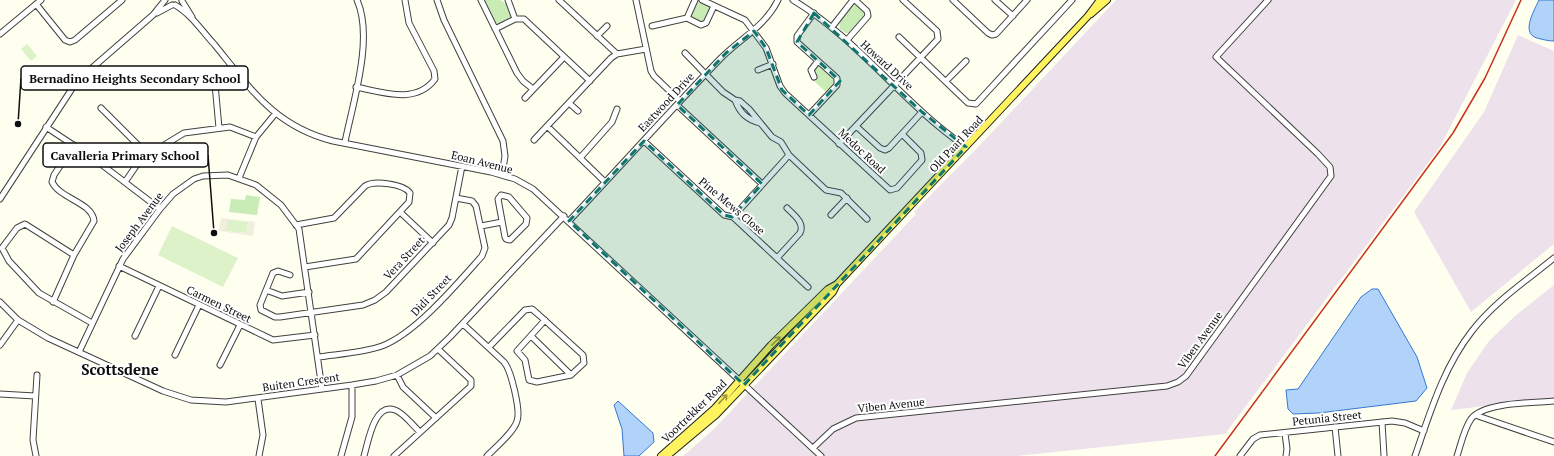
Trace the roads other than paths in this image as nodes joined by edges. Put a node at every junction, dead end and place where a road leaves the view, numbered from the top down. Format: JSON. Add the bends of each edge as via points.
{"nodes":[{"id":1,"x":41,"y":0,"type":"edge"},
{"id":2,"x":122,"y":0,"type":"edge"},
{"id":3,"x":166,"y":0,"type":"edge"},
{"id":4,"x":182,"y":0,"type":"edge"},
{"id":5,"x":357,"y":0,"type":"edge"},
{"id":6,"x":405,"y":0,"type":"edge"},
{"id":7,"x":437,"y":0,"type":"edge"},
{"id":8,"x":481,"y":0,"type":"edge"},
{"id":9,"x":508,"y":0,"type":"edge"},
{"id":10,"x":559,"y":0,"type":"edge"},
{"id":11,"x":636,"y":0,"type":"edge"},
{"id":12,"x":695,"y":0,"type":"edge"},
{"id":13,"x":702,"y":0,"type":"edge"},
{"id":14,"x":778,"y":0,"type":"edge"},
{"id":15,"x":793,"y":0,"type":"edge"},
{"id":16,"x":854,"y":0,"type":"edge"},
{"id":17,"x":903,"y":0,"type":"edge"},
{"id":18,"x":953,"y":0,"type":"edge"},
{"id":19,"x":995,"y":0,"type":"edge"},
{"id":20,"x":1027,"y":0,"type":"edge"},
{"id":21,"x":1072,"y":0,"type":"edge"},
{"id":22,"x":1100,"y":0,"type":"edge"},
{"id":23,"x":1107,"y":0,"type":"edge"},
{"id":24,"x":1268,"y":0,"type":"edge"},
{"id":25,"x":36,"y":4,"type":"junction"},
{"id":26,"x":173,"y":5,"type":"junction"},
{"id":27,"x":714,"y":6,"type":"junction"},
{"id":28,"x":814,"y":13,"type":"junction"},
{"id":29,"x":153,"y":15,"type":"junction"},
{"id":30,"x":1013,"y":16,"type":"junction"},
{"id":31,"x":1088,"y":16,"type":"junction"},
{"id":32,"x":687,"y":18,"type":"junction"},
{"id":33,"x":515,"y":19,"type":"junction"},
{"id":34,"x":194,"y":21,"type":"junction"},
{"id":35,"x":607,"y":26,"type":"dead end"},
{"id":36,"x":652,"y":26,"type":"dead end"},
{"id":37,"x":832,"y":27,"type":"junction"},
{"id":38,"x":495,"y":29,"type":"junction"},
{"id":39,"x":754,"y":31,"type":"junction"},
{"id":40,"x":0,"y":34,"type":"edge"},
{"id":41,"x":597,"y":36,"type":"junction"},
{"id":42,"x":899,"y":37,"type":"dead end"},
{"id":43,"x":847,"y":40,"type":"junction"},
{"id":44,"x":646,"y":49,"type":"junction"},
{"id":45,"x":617,"y":54,"type":"junction"},
{"id":46,"x":686,"y":54,"type":"dead end"},
{"id":47,"x":564,"y":57,"type":"junction"},
{"id":48,"x":920,"y":57,"type":"junction"},
{"id":49,"x":818,"y":61,"type":"junction"},
{"id":50,"x":966,"y":61,"type":"dead end"},
{"id":51,"x":773,"y":64,"type":"junction"},
{"id":52,"x":758,"y":70,"type":"dead end"},
{"id":53,"x":706,"y":74,"type":"junction"},
{"id":54,"x":814,"y":77,"type":"dead end"},
{"id":55,"x":590,"y":81,"type":"junction"},
{"id":56,"x":946,"y":81,"type":"junction"},
{"id":57,"x":215,"y":84,"type":"dead end"},
{"id":58,"x":895,"y":85,"type":"junction"},
{"id":59,"x":356,"y":87,"type":"junction"},
{"id":60,"x":533,"y":89,"type":"junction"},
{"id":61,"x":525,"y":98,"type":"dead end"},
{"id":62,"x":735,"y":100,"type":"junction"},
{"id":63,"x":569,"y":103,"type":"junction"},
{"id":64,"x":679,"y":103,"type":"junction"},
{"id":65,"x":101,"y":108,"type":"dead end"},
{"id":66,"x":617,"y":109,"type":"dead end"},
{"id":67,"x":749,"y":109,"type":"junction"},
{"id":68,"x":578,"y":111,"type":"dead end"},
{"id":69,"x":922,"y":112,"type":"junction"},
{"id":70,"x":275,"y":114,"type":"junction"},
{"id":71,"x":809,"y":115,"type":"junction"},
{"id":72,"x":744,"y":116,"type":"junction"},
{"id":73,"x":760,"y":123,"type":"junction"},
{"id":74,"x":547,"y":126,"type":"junction"},
{"id":75,"x":856,"y":126,"type":"junction"},
{"id":76,"x":46,"y":127,"type":"junction"},
{"id":77,"x":219,"y":128,"type":"junction"},
{"id":78,"x":902,"y":134,"type":"junction"},
{"id":79,"x":256,"y":137,"type":"junction"},
{"id":80,"x":534,"y":140,"type":"dead end"},
{"id":81,"x":644,"y":141,"type":"junction"},
{"id":82,"x":345,"y":142,"type":"junction"},
{"id":83,"x":839,"y":144,"type":"junction"},
{"id":84,"x":74,"y":146,"type":"junction"},
{"id":85,"x":966,"y":147,"type":"junction"},
{"id":86,"x":148,"y":155,"type":"junction"},
{"id":87,"x":789,"y":155,"type":"junction"},
{"id":88,"x":580,"y":158,"type":"junction"},
{"id":89,"x":462,"y":166,"type":"junction"},
{"id":90,"x":502,"y":175,"type":"junction"},
{"id":91,"x":240,"y":178,"type":"junction"},
{"id":92,"x":125,"y":182,"type":"junction"},
{"id":93,"x":605,"y":182,"type":"junction"},
{"id":94,"x":762,"y":184,"type":"junction"},
{"id":95,"x":456,"y":198,"type":"junction"},
{"id":96,"x":847,"y":198,"type":"junction"},
{"id":97,"x":0,"y":199,"type":"edge"},
{"id":98,"x":787,"y":208,"type":"dead end"},
{"id":99,"x":160,"y":209,"type":"junction"},
{"id":100,"x":400,"y":212,"type":"junction"},
{"id":101,"x":831,"y":215,"type":"dead end"},
{"id":102,"x":564,"y":216,"type":"junction"},
{"id":103,"x":733,"y":217,"type":"junction"},
{"id":104,"x":867,"y":219,"type":"dead end"},
{"id":105,"x":569,"y":221,"type":"junction"},
{"id":106,"x":502,"y":222,"type":"junction"},
{"id":107,"x":296,"y":225,"type":"junction"},
{"id":108,"x":481,"y":226,"type":"junction"},
{"id":109,"x":433,"y":243,"type":"junction"},
{"id":110,"x":74,"y":255,"type":"junction"},
{"id":111,"x":777,"y":258,"type":"junction"},
{"id":112,"x":1554,"y":258,"type":"edge"},
{"id":113,"x":119,"y":266,"type":"junction"},
{"id":114,"x":305,"y":267,"type":"junction"},
{"id":115,"x":290,"y":275,"type":"dead end"},
{"id":116,"x":837,"y":284,"type":"junction"},
{"id":117,"x":160,"y":286,"type":"junction"},
{"id":118,"x":808,"y":287,"type":"dead end"},
{"id":119,"x":266,"y":290,"type":"junction"},
{"id":120,"x":308,"y":292,"type":"junction"},
{"id":121,"x":0,"y":302,"type":"edge"},
{"id":122,"x":53,"y":302,"type":"junction"},
{"id":123,"x":199,"y":305,"type":"junction"},
{"id":124,"x":312,"y":312,"type":"junction"},
{"id":125,"x":18,"y":320,"type":"junction"},
{"id":126,"x":545,"y":320,"type":"junction"},
{"id":127,"x":92,"y":323,"type":"junction"},
{"id":128,"x":463,"y":324,"type":"junction"},
{"id":129,"x":240,"y":325,"type":"junction"},
{"id":130,"x":315,"y":335,"type":"junction"},
{"id":131,"x":135,"y":336,"type":"dead end"},
{"id":132,"x":531,"y":336,"type":"junction"},
{"id":133,"x":0,"y":345,"type":"edge"},
{"id":134,"x":489,"y":347,"type":"junction"},
{"id":135,"x":438,"y":349,"type":"junction"},
{"id":136,"x":79,"y":352,"type":"junction"},
{"id":137,"x":175,"y":355,"type":"dead end"},
{"id":138,"x":318,"y":357,"type":"junction"},
{"id":139,"x":220,"y":365,"type":"dead end"},
{"id":140,"x":37,"y":375,"type":"dead end"},
{"id":141,"x":397,"y":375,"type":"junction"},
{"id":142,"x":571,"y":375,"type":"junction"},
{"id":143,"x":739,"y":380,"type":"junction"},
{"id":144,"x":352,"y":385,"type":"junction"},
{"id":145,"x":744,"y":385,"type":"junction"},
{"id":146,"x":322,"y":389,"type":"junction"},
{"id":147,"x":0,"y":394,"type":"edge"},
{"id":148,"x":35,"y":396,"type":"junction"},
{"id":149,"x":258,"y":399,"type":"junction"},
{"id":150,"x":1554,"y":401,"type":"edge"},
{"id":151,"x":1475,"y":414,"type":"junction"},
{"id":152,"x":436,"y":418,"type":"junction"},
{"id":153,"x":1382,"y":422,"type":"junction"},
{"id":154,"x":1336,"y":427,"type":"junction"},
{"id":155,"x":1424,"y":431,"type":"junction"},
{"id":156,"x":420,"y":432,"type":"junction"},
{"id":157,"x":1285,"y":433,"type":"junction"},
{"id":158,"x":1554,"y":442,"type":"edge"},
{"id":159,"x":813,"y":448,"type":"junction"},
{"id":160,"x":36,"y":456,"type":"edge"},
{"id":161,"x":259,"y":456,"type":"edge"},
{"id":162,"x":341,"y":456,"type":"edge"},
{"id":163,"x":364,"y":456,"type":"edge"},
{"id":164,"x":394,"y":456,"type":"edge"},
{"id":165,"x":487,"y":456,"type":"edge"},
{"id":166,"x":661,"y":456,"type":"edge"},
{"id":167,"x":668,"y":456,"type":"edge"},
{"id":168,"x":821,"y":456,"type":"edge"},
{"id":169,"x":1240,"y":456,"type":"edge"},
{"id":170,"x":1286,"y":456,"type":"edge"},
{"id":171,"x":1338,"y":456,"type":"edge"},
{"id":172,"x":1384,"y":456,"type":"edge"},
{"id":173,"x":1415,"y":456,"type":"edge"},
{"id":174,"x":1457,"y":456,"type":"edge"}],
"edges":[{"from":1,"to":25,"type":"street"},
{"from":2,"to":25,"type":"street","via":[[70,42],[65,40]]},
{"from":3,"to":26,"type":"street","name":"Eoan Avenue"},
{"from":3,"to":29,"type":"street"},
{"from":4,"to":26,"type":"street"},
{"from":4,"to":34,"type":"street","name":"Eoan Avenue"},
{"from":5,"to":59,"type":"street","via":[[363,14],[364,29]]},
{"from":6,"to":59,"type":"street","via":[[409,23],[434,72],[435,79],[424,90],[400,95]]},
{"from":7,"to":90,"type":"street","via":[[444,20],[503,141],[505,156]]},
{"from":8,"to":38,"type":"street"},
{"from":9,"to":33,"type":"street"},
{"from":10,"to":41,"type":"street"},
{"from":11,"to":44,"type":"street"},
{"from":12,"to":32,"type":"street"},
{"from":13,"to":27,"type":"street","name":"Medoc Road"},
{"from":14,"to":39,"type":"street","name":"Eastwood Drive","via":[[768,18]]},
{"from":15,"to":28,"type":"street","name":"Howard Drive"},
{"from":16,"to":37,"type":"street"},
{"from":16,"to":43,"type":"street","via":[[867,11],[868,16]]},
{"from":17,"to":48,"type":"street","via":[[938,34],[937,40]]},
{"from":18,"to":30,"type":"street","via":[[990,34],[996,34]]},
{"from":19,"to":30,"type":"street"},
{"from":20,"to":30,"type":"street"},
{"from":21,"to":56,"type":"street","via":[[978,102],[968,103]]},
{"from":22,"to":31,"type":"main road","name":"Old Paarl Road"},
{"from":23,"to":31,"type":"main road","name":"Old Paarl Road"},
{"from":24,"to":159,"type":"street","name":"Viben Avenue","via":[[1216,57],[1318,154],[1330,167],[1331,173],[1329,181],[1186,376],[1167,386],[856,418],[833,428]]},
{"from":25,"to":40,"type":"street"},
{"from":26,"to":29,"type":"street"},
{"from":26,"to":34,"type":"street","name":"Eoan Avenue"},
{"from":27,"to":32,"type":"street","via":[[704,24]]},
{"from":27,"to":39,"type":"street","name":"Medoc Road","via":[[742,18]]},
{"from":28,"to":37,"type":"street","name":"Howard Drive"},
{"from":28,"to":49,"type":"street","via":[[796,41]]},
{"from":29,"to":76,"type":"street","via":[[83,75],[71,88]]},
{"from":31,"to":85,"type":"main road","name":"Old Paarl Road"},
{"from":32,"to":36,"type":"street"},
{"from":33,"to":38,"type":"street"},
{"from":33,"to":47,"type":"street","via":[[524,19]]},
{"from":34,"to":70,"type":"street","name":"Eoan Avenue","via":[[258,98]]},
{"from":35,"to":41,"type":"street"},
{"from":37,"to":43,"type":"street","name":"Howard Drive"},
{"from":38,"to":60,"type":"street","via":[[520,78]]},
{"from":39,"to":51,"type":"street","name":"Medoc Road"},
{"from":39,"to":53,"type":"street","name":"Eastwood Drive"},
{"from":41,"to":45,"type":"street"},
{"from":42,"to":48,"type":"street"},
{"from":43,"to":58,"type":"street","name":"Howard Drive"},
{"from":44,"to":45,"type":"street"},
{"from":44,"to":64,"type":"street","via":[[652,74]]},
{"from":45,"to":55,"type":"street"},
{"from":46,"to":53,"type":"street"},
{"from":47,"to":55,"type":"street"},
{"from":47,"to":60,"type":"street"},
{"from":48,"to":56,"type":"street"},
{"from":48,"to":58,"type":"street"},
{"from":49,"to":54,"type":"street","via":[[810,72]]},
{"from":49,"to":71,"type":"street","via":[[837,78],[838,84]]},
{"from":50,"to":56,"type":"street"},
{"from":51,"to":52,"type":"street"},
{"from":51,"to":71,"type":"street","name":"Medoc Road","via":[[782,90]]},
{"from":53,"to":62,"type":"street","via":[[723,92]]},
{"from":53,"to":64,"type":"street","name":"Eastwood Drive"},
{"from":55,"to":63,"type":"street"},
{"from":57,"to":77,"type":"street"},
{"from":58,"to":69,"type":"street","name":"Howard Drive"},
{"from":58,"to":75,"type":"street"},
{"from":59,"to":82,"type":"street"},
{"from":60,"to":61,"type":"street"},
{"from":62,"to":67,"type":"street"},
{"from":62,"to":72,"type":"street"},
{"from":63,"to":68,"type":"street"},
{"from":63,"to":74,"type":"street"},
{"from":64,"to":81,"type":"street","name":"Eastwood Drive"},
{"from":64,"to":94,"type":"street"},
{"from":65,"to":86,"type":"street"},
{"from":66,"to":88,"type":"street","via":[[612,122]]},
{"from":67,"to":72,"type":"street"},
{"from":67,"to":73,"type":"street"},
{"from":69,"to":78,"type":"street"},
{"from":69,"to":85,"type":"street","name":"Howard Drive"},
{"from":70,"to":79,"type":"street"},
{"from":70,"to":82,"type":"street","name":"Eoan Avenue","via":[[308,133]]},
{"from":71,"to":83,"type":"street","name":"Medoc Road"},
{"from":72,"to":73,"type":"street"},
{"from":73,"to":87,"type":"street","via":[[772,138],[785,146]]},
{"from":74,"to":80,"type":"street"},
{"from":74,"to":88,"type":"street"},
{"from":75,"to":78,"type":"street","via":[[883,150],[889,148]]},
{"from":75,"to":83,"type":"street"},
{"from":76,"to":84,"type":"street"},
{"from":76,"to":97,"type":"street"},
{"from":77,"to":79,"type":"street","via":[[233,127]]},
{"from":77,"to":86,"type":"street","via":[[180,135]]},
{"from":78,"to":83,"type":"street","name":"Medoc Road","via":[[921,153],[922,160],[894,190],[887,189]]},
{"from":79,"to":91,"type":"street"},
{"from":81,"to":93,"type":"street","name":"Eastwood Drive"},
{"from":81,"to":103,"type":"street","name":"Pine Mews Close","via":[[724,215]]},
{"from":82,"to":89,"type":"street","name":"Eoan Avenue"},
{"from":84,"to":92,"type":"street"},
{"from":84,"to":110,"type":"street","via":[[52,182],[58,190],[86,209],[93,217],[92,225]]},
{"from":85,"to":116,"type":"main road","name":"Old Paarl Road"},
{"from":86,"to":92,"type":"street","via":[[136,166]]},
{"from":87,"to":94,"type":"street"},
{"from":87,"to":96,"type":"street","via":[[826,190],[840,192]]},
{"from":88,"to":93,"type":"street"},
{"from":89,"to":90,"type":"street","name":"Eoan Avenue"},
{"from":89,"to":95,"type":"street","name":"Vera Street"},
{"from":90,"to":102,"type":"street","name":"Eoan Avenue","via":[[533,189]]},
{"from":91,"to":99,"type":"street","name":"Joseph Avenue","via":[[228,175],[200,177],[173,194]]},
{"from":91,"to":107,"type":"street","name":"Joseph Avenue","via":[[256,185],[281,205]]},
{"from":92,"to":99,"type":"street"},
{"from":93,"to":105,"type":"street","name":"Eastwood Drive"},
{"from":94,"to":103,"type":"street"},
{"from":95,"to":108,"type":"street","name":"Didi Street","via":[[470,200],[476,204]]},
{"from":95,"to":109,"type":"street","name":"Vera Street","via":[[450,223]]},
{"from":96,"to":101,"type":"street"},
{"from":96,"to":104,"type":"street"},
{"from":98,"to":111,"type":"street","via":[[799,221],[802,229]]},
{"from":99,"to":113,"type":"street","name":"Joseph Avenue"},
{"from":100,"to":107,"type":"street","via":[[410,200],[407,189],[373,182],[365,186],[334,218]]},
{"from":100,"to":109,"type":"street"},
{"from":100,"to":114,"type":"street","via":[[356,259]]},
{"from":102,"to":105,"type":"street","name":"Eoan Avenue"},
{"from":102,"to":128,"type":"street","name":"Buiten Crescent"},
{"from":103,"to":111,"type":"street","name":"Pine Mews Close"},
{"from":105,"to":143,"type":"street","name":"Eoan Avenue"},
{"from":106,"to":106,"type":"street","via":[[498,199],[503,195],[509,197],[525,214],[527,220],[509,240],[505,238]]},
{"from":106,"to":108,"type":"street"},
{"from":107,"to":114,"type":"street","name":"Joseph Avenue","via":[[300,234]]},
{"from":108,"to":138,"type":"street","name":"Didi Street","via":[[485,248],[482,256],[414,327],[396,340],[381,346]]},
{"from":109,"to":124,"type":"street","name":"Vera Street","via":[[386,292],[375,300],[363,305]]},
{"from":110,"to":122,"type":"street"},
{"from":110,"to":122,"type":"street","via":[[25,224],[17,228],[3,245],[3,252],[19,274]]},
{"from":111,"to":118,"type":"street","name":"Pine Mews Close"},
{"from":112,"to":155,"type":"street","via":[[1489,312],[1472,330],[1441,383]]},
{"from":113,"to":117,"type":"street","name":"Carmen Street"},
{"from":113,"to":127,"type":"street","name":"Joseph Avenue"},
{"from":114,"to":120,"type":"street","name":"Joseph Avenue"},
{"from":115,"to":119,"type":"street","via":[[274,272]]},
{"from":143,"to":116,"type":"main road","name":"Old Paarl Road","one_way":true},
{"from":116,"to":145,"type":"main road","name":"Old Paarl Road","via":[[833,292]]},
{"from":117,"to":123,"type":"street","name":"Carmen Street"},
{"from":117,"to":131,"type":"street"},
{"from":119,"to":120,"type":"street","via":[[282,296]]},
{"from":119,"to":124,"type":"street","name":"Vera Street","via":[[260,305],[261,310],[278,317]]},
{"from":120,"to":124,"type":"street","name":"Joseph Avenue"},
{"from":121,"to":125,"type":"street","name":"Buiten Crescent"},
{"from":122,"to":127,"type":"street"},
{"from":123,"to":129,"type":"street","name":"Carmen Street"},
{"from":123,"to":137,"type":"street"},
{"from":124,"to":130,"type":"street","name":"Joseph Avenue"},
{"from":125,"to":133,"type":"street"},
{"from":125,"to":136,"type":"street","name":"Buiten Crescent","via":[[48,338]]},
{"from":126,"to":132,"type":"street"},
{"from":126,"to":134,"type":"street","via":[[532,309],[525,310]]},
{"from":126,"to":142,"type":"street","via":[[583,355],[584,363]]},
{"from":127,"to":136,"type":"street","name":"Joseph Avenue"},
{"from":128,"to":134,"type":"street"},
{"from":128,"to":135,"type":"street","name":"Buiten Crescent"},
{"from":129,"to":130,"type":"street","name":"Carmen Street","via":[[275,341]]},
{"from":129,"to":139,"type":"street"},
{"from":130,"to":138,"type":"street","name":"Joseph Avenue"},
{"from":132,"to":142,"type":"street"},
{"from":132,"to":142,"type":"street","via":[[517,351],[525,360],[531,381]]},
{"from":134,"to":165,"type":"street","via":[[509,368],[518,414],[515,426]]},
{"from":135,"to":141,"type":"street","name":"Buiten Crescent","via":[[422,362]]},
{"from":135,"to":152,"type":"street","via":[[472,382],[471,386]]},
{"from":136,"to":149,"type":"street","name":"Buiten Crescent","via":[[162,391],[191,400],[226,402]]},
{"from":138,"to":146,"type":"street","name":"Joseph Avenue"},
{"from":140,"to":148,"type":"street"},
{"from":141,"to":144,"type":"street","name":"Buiten Crescent"},
{"from":141,"to":152,"type":"street","via":[[403,387]]},
{"from":143,"to":145,"type":"street","name":"Eoan Avenue"},
{"from":166,"to":143,"type":"main road","name":"Voortrekker Road","one_way":true,"via":[[714,408]]},
{"from":144,"to":146,"type":"street","name":"Buiten Crescent"},
{"from":144,"to":162,"type":"street","via":[[352,417]]},
{"from":145,"to":159,"type":"street","name":"Eoan Avenue"},
{"from":145,"to":167,"type":"main road","name":"Voortrekker Road","via":[[703,428]]},
{"from":146,"to":149,"type":"street","name":"Buiten Crescent"},
{"from":147,"to":148,"type":"street"},
{"from":148,"to":160,"type":"street","via":[[33,440]]},
{"from":149,"to":161,"type":"street","via":[[263,435]]},
{"from":150,"to":151,"type":"street","via":[[1491,407]]},
{"from":151,"to":158,"type":"street"},
{"from":151,"to":174,"type":"street","via":[[1468,425]]},
{"from":152,"to":156,"type":"street"},
{"from":153,"to":154,"type":"street","name":"Petunia Street"},
{"from":153,"to":155,"type":"street","name":"Petunia Street","via":[[1397,421]]},
{"from":153,"to":172,"type":"street"},
{"from":154,"to":157,"type":"street","name":"Petunia Street"},
{"from":154,"to":171,"type":"street"},
{"from":155,"to":173,"type":"street"},
{"from":156,"to":163,"type":"street","via":[[396,410],[382,411],[376,418]]},
{"from":156,"to":164,"type":"street"},
{"from":157,"to":169,"type":"street","name":"Petunia Street","via":[[1256,437]]},
{"from":157,"to":170,"type":"street"},
{"from":159,"to":168,"type":"street","name":"Eoan Avenue"}]}
